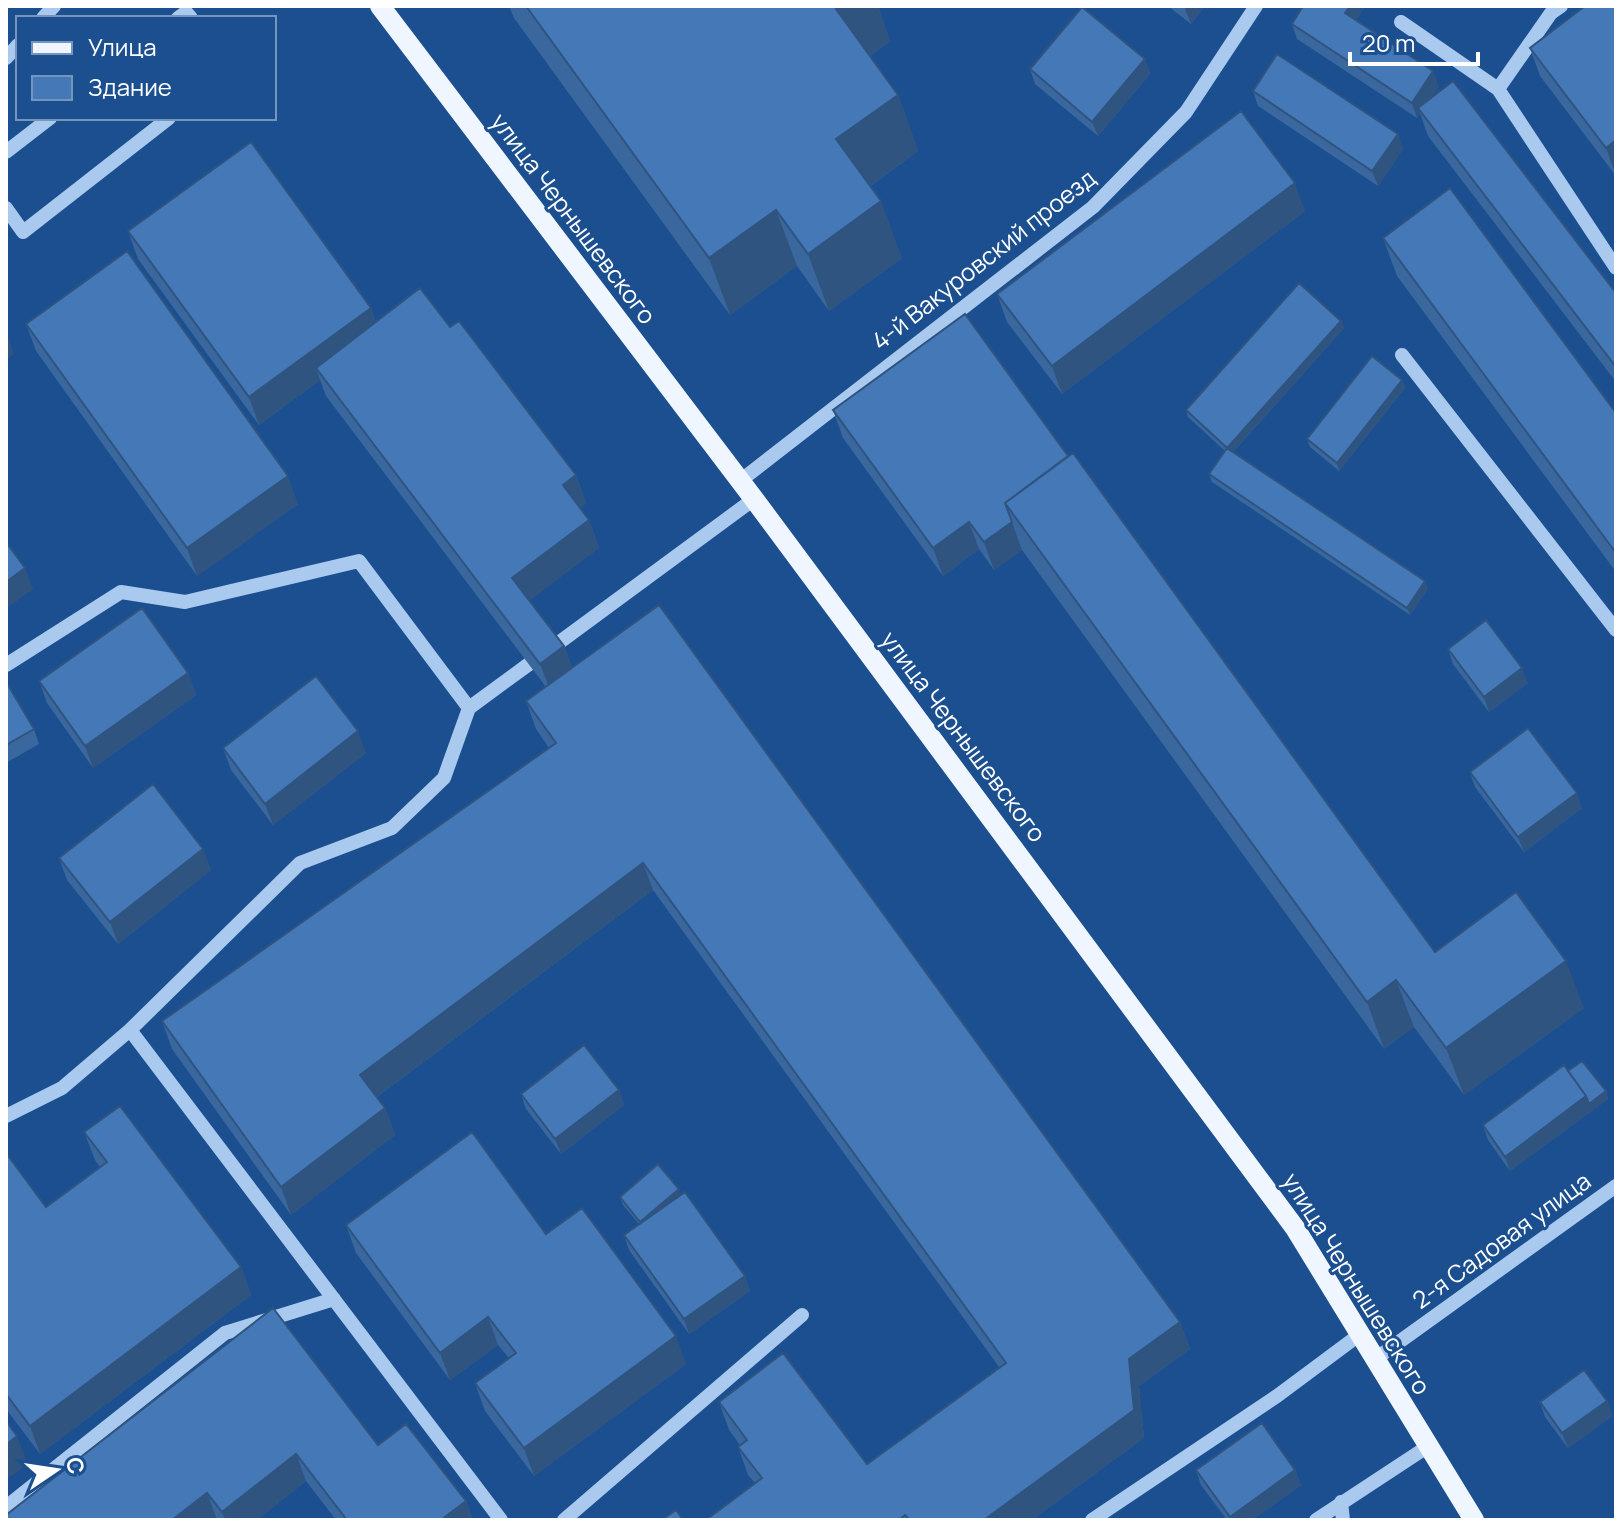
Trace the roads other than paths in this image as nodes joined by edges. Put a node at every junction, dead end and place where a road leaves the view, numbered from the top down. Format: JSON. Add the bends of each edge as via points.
{"nodes":[{"id":1,"x":380,"y":6,"type":"edge"},
{"id":2,"x":1256,"y":6,"type":"edge"},
{"id":3,"x":1561,"y":6,"type":"edge"},
{"id":4,"x":1401,"y":22,"type":"dead end"},
{"id":5,"x":1498,"y":89,"type":"junction"},
{"id":6,"x":47,"y":120,"type":"edge"},
{"id":7,"x":166,"y":120,"type":"edge"},
{"id":8,"x":6,"y":152,"type":"edge"},
{"id":9,"x":6,"y":208,"type":"edge"},
{"id":10,"x":1616,"y":268,"type":"edge"},
{"id":11,"x":1402,"y":355,"type":"dead end"},
{"id":12,"x":740,"y":481,"type":"junction"},
{"id":13,"x":754,"y":499,"type":"junction"},
{"id":14,"x":1616,"y":630,"type":"edge"},
{"id":15,"x":553,"y":647,"type":"edge"},
{"id":16,"x":529,"y":664,"type":"edge"},
{"id":17,"x":6,"y":665,"type":"edge"},
{"id":18,"x":469,"y":708,"type":"junction"},
{"id":19,"x":130,"y":1030,"type":"junction"},
{"id":20,"x":6,"y":1116,"type":"edge"},
{"id":21,"x":1616,"y":1186,"type":"edge"},
{"id":22,"x":334,"y":1299,"type":"junction"},
{"id":23,"x":802,"y":1315,"type":"dead end"},
{"id":24,"x":1359,"y":1335,"type":"junction"},
{"id":25,"x":1374,"y":1360,"type":"junction"},
{"id":26,"x":1427,"y":1447,"type":"junction"},
{"id":27,"x":1341,"y":1502,"type":"junction"},
{"id":28,"x":6,"y":1507,"type":"edge"},
{"id":29,"x":501,"y":1520,"type":"edge"},
{"id":30,"x":564,"y":1520,"type":"edge"},
{"id":31,"x":1092,"y":1520,"type":"edge"},
{"id":32,"x":1316,"y":1520,"type":"edge"},
{"id":33,"x":1343,"y":1520,"type":"edge"},
{"id":34,"x":1474,"y":1520,"type":"edge"}],
"edges":[{"from":1,"to":12,"type":"main road","name":"улица Чернышевского"},
{"from":2,"to":12,"type":"street","name":"4-й Вакуровский проезд","via":[[1186,112],[1093,207]]},
{"from":3,"to":5,"type":"street"},
{"from":4,"to":5,"type":"street"},
{"from":5,"to":10,"type":"street"},
{"from":6,"to":8,"type":"street"},
{"from":7,"to":9,"type":"street","via":[[23,232]]},
{"from":11,"to":14,"type":"street"},
{"from":12,"to":13,"type":"main road","name":"улица Чернышевского"},
{"from":13,"to":15,"type":"street"},
{"from":13,"to":24,"type":"main road","name":"улица Чернышевского","via":[[1295,1228]]},
{"from":16,"to":18,"type":"street"},
{"from":17,"to":18,"type":"street","via":[[121,592],[185,602],[359,561]]},
{"from":18,"to":19,"type":"street","via":[[444,778],[403,818],[392,828],[300,863]]},
{"from":19,"to":20,"type":"street","via":[[62,1088]]},
{"from":19,"to":22,"type":"street"},
{"from":21,"to":25,"type":"street","name":"2-я Садовая улица"},
{"from":22,"to":28,"type":"street","via":[[225,1333]]},
{"from":22,"to":29,"type":"street"},
{"from":23,"to":30,"type":"street"},
{"from":24,"to":25,"type":"main road","name":"улица Чернышевского"},
{"from":24,"to":31,"type":"street"},
{"from":25,"to":26,"type":"main road","name":"улица Чернышевского"},
{"from":26,"to":27,"type":"street"},
{"from":26,"to":34,"type":"main road","name":"улица Чернышевского"},
{"from":27,"to":32,"type":"street"},
{"from":27,"to":33,"type":"street"}]}
